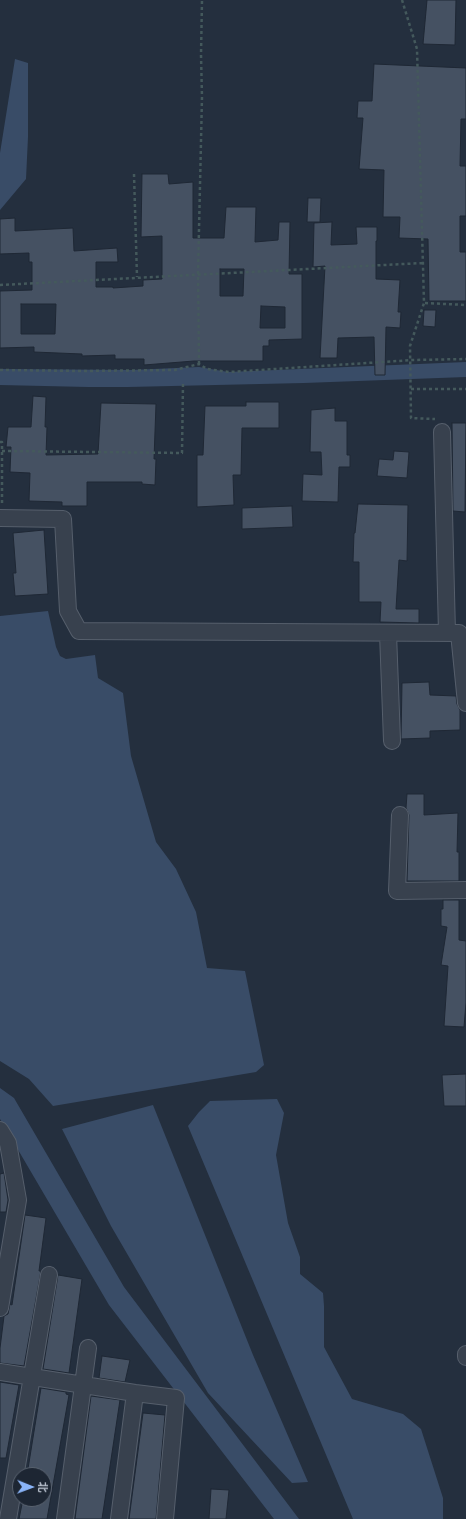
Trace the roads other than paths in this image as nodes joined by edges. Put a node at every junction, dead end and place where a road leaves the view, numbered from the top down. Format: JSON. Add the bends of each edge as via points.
{"nodes":[{"id":1,"x":442,"y":432,"type":"road end"},
{"id":2,"x":1,"y":518,"type":"edge"},
{"id":3,"x":388,"y":633,"type":"junction"},
{"id":4,"x":447,"y":633,"type":"junction"},
{"id":5,"x":466,"y":704,"type":"edge"},
{"id":6,"x":392,"y":741,"type":"dead end"},
{"id":7,"x":400,"y":815,"type":"dead end"},
{"id":8,"x":466,"y":890,"type":"edge"},
{"id":9,"x":0,"y":1130,"type":"edge"},
{"id":10,"x":49,"y":1275,"type":"dead end"},
{"id":11,"x":0,"y":1308,"type":"edge"},
{"id":12,"x":88,"y":1348,"type":"dead end"},
{"id":13,"x":466,"y":1354,"type":"edge"},
{"id":14,"x":466,"y":1357,"type":"edge"},
{"id":15,"x":0,"y":1372,"type":"edge"},
{"id":16,"x":32,"y":1377,"type":"junction"},
{"id":17,"x":84,"y":1385,"type":"junction"},
{"id":18,"x":135,"y":1393,"type":"junction"},
{"id":19,"x":8,"y":1519,"type":"edge"},
{"id":20,"x":65,"y":1519,"type":"edge"},
{"id":21,"x":118,"y":1519,"type":"edge"},
{"id":22,"x":164,"y":1519,"type":"edge"}],
"edges":[{"from":1,"to":4,"type":"street"},
{"from":2,"to":3,"type":"street","via":[[64,519],[68,610],[80,631]]},
{"from":3,"to":4,"type":"street"},
{"from":3,"to":6,"type":"street"},
{"from":4,"to":5,"type":"street","via":[[460,633]]},
{"from":7,"to":8,"type":"street","via":[[397,891]]},
{"from":9,"to":11,"type":"street","via":[[8,1143],[18,1200]]},
{"from":10,"to":16,"type":"street"},
{"from":12,"to":17,"type":"street"},
{"from":13,"to":14,"type":"street"},
{"from":15,"to":16,"type":"street"},
{"from":16,"to":17,"type":"street"},
{"from":16,"to":19,"type":"street"},
{"from":17,"to":18,"type":"street"},
{"from":17,"to":20,"type":"street"},
{"from":18,"to":21,"type":"street"},
{"from":18,"to":22,"type":"street","via":[[176,1398]]}]}
